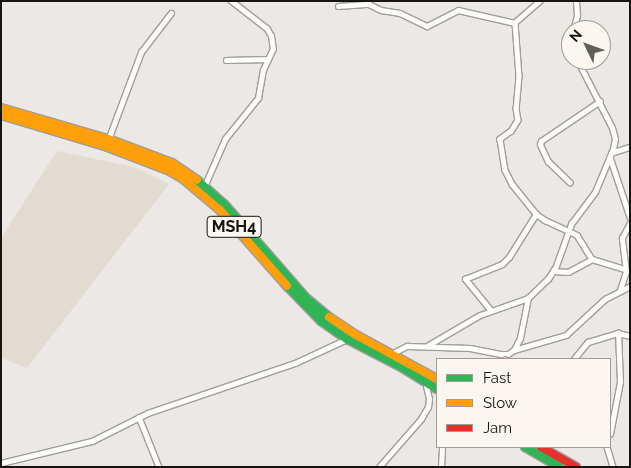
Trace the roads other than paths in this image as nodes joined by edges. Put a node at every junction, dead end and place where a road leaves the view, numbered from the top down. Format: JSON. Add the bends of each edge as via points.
{"nodes":[{"id":1,"x":231,"y":1,"type":"edge"},
{"id":2,"x":540,"y":1,"type":"edge"},
{"id":3,"x":576,"y":1,"type":"edge"},
{"id":4,"x":338,"y":6,"type":"dead end"},
{"id":5,"x":171,"y":13,"type":"dead end"},
{"id":6,"x":576,"y":20,"type":"edge"},
{"id":7,"x":515,"y":23,"type":"junction"},
{"id":8,"x":268,"y":58,"type":"junction"},
{"id":9,"x":226,"y":60,"type":"dead end"},
{"id":10,"x":583,"y":70,"type":"edge"},
{"id":11,"x":600,"y":101,"type":"junction"},
{"id":12,"x":1,"y":108,"type":"edge"},
{"id":13,"x":1,"y":115,"type":"edge"},
{"id":14,"x":107,"y":142,"type":"junction"},
{"id":15,"x":630,"y":147,"type":"edge"},
{"id":16,"x":611,"y":155,"type":"junction"},
{"id":17,"x":570,"y":183,"type":"dead end"},
{"id":18,"x":203,"y":189,"type":"junction"},
{"id":19,"x":536,"y":214,"type":"junction"},
{"id":20,"x":630,"y":217,"type":"edge"},
{"id":21,"x":630,"y":223,"type":"edge"},
{"id":22,"x":569,"y":231,"type":"junction"},
{"id":23,"x":592,"y":259,"type":"junction"},
{"id":24,"x":626,"y":269,"type":"junction"},
{"id":25,"x":552,"y":271,"type":"junction"},
{"id":26,"x":630,"y":286,"type":"edge"},
{"id":27,"x":620,"y":290,"type":"junction"},
{"id":28,"x":528,"y":298,"type":"junction"},
{"id":29,"x":491,"y":311,"type":"junction"},
{"id":30,"x":618,"y":333,"type":"junction"},
{"id":31,"x":356,"y":335,"type":"junction"},
{"id":32,"x":630,"y":336,"type":"edge"},
{"id":33,"x":347,"y":339,"type":"junction"},
{"id":34,"x":426,"y":347,"type":"junction"},
{"id":35,"x":514,"y":350,"type":"junction"},
{"id":36,"x":391,"y":353,"type":"junction"},
{"id":37,"x":508,"y":354,"type":"junction"},
{"id":38,"x":384,"y":358,"type":"junction"},
{"id":39,"x":505,"y":358,"type":"edge"},
{"id":40,"x":575,"y":358,"type":"edge"},
{"id":41,"x":436,"y":378,"type":"edge"},
{"id":42,"x":424,"y":381,"type":"junction"},
{"id":43,"x":436,"y":388,"type":"edge"},
{"id":44,"x":139,"y":417,"type":"junction"},
{"id":45,"x":611,"y":429,"type":"edge"},
{"id":46,"x":442,"y":448,"type":"edge"},
{"id":47,"x":527,"y":448,"type":"edge"},
{"id":48,"x":543,"y":448,"type":"edge"},
{"id":49,"x":607,"y":448,"type":"edge"},
{"id":50,"x":1,"y":463,"type":"edge"},
{"id":51,"x":381,"y":464,"type":"edge"},
{"id":52,"x":159,"y":467,"type":"edge"},
{"id":53,"x":386,"y":467,"type":"edge"},
{"id":54,"x":441,"y":467,"type":"edge"},
{"id":55,"x":559,"y":467,"type":"edge"},
{"id":56,"x":576,"y":467,"type":"edge"},
{"id":57,"x":613,"y":467,"type":"edge"}],
"edges":[{"from":1,"to":8,"type":"street","via":[[267,29],[273,49]]},
{"from":2,"to":7,"type":"street"},
{"from":3,"to":6,"type":"street"},
{"from":4,"to":7,"type":"street","via":[[369,4],[400,13],[426,26],[458,10]]},
{"from":5,"to":14,"type":"street","via":[[141,52]]},
{"from":7,"to":19,"type":"street","via":[[518,120],[511,132],[502,135],[500,144],[505,170],[512,184]]},
{"from":8,"to":9,"type":"street"},
{"from":8,"to":18,"type":"street","via":[[262,70],[258,98],[225,139]]},
{"from":10,"to":11,"type":"street"},
{"from":11,"to":16,"type":"street","via":[[615,139]]},
{"from":11,"to":17,"type":"street","via":[[541,141],[548,162]]},
{"from":12,"to":14,"type":"main road","number":"MSH4"},
{"from":13,"to":14,"type":"main road","number":"MSH4"},
{"from":14,"to":18,"type":"main road","number":"MSH4"},
{"from":15,"to":16,"type":"street"},
{"from":16,"to":20,"type":"street"},
{"from":16,"to":22,"type":"street","via":[[595,192]]},
{"from":18,"to":31,"type":"main road","number":"MSH4","via":[[224,204],[305,297]]},
{"from":18,"to":33,"type":"main road","number":"MSH4","via":[[301,302]]},
{"from":19,"to":22,"type":"street"},
{"from":19,"to":29,"type":"street","via":[[502,264],[465,278]]},
{"from":21,"to":24,"type":"street","via":[[622,238]]},
{"from":22,"to":23,"type":"street","via":[[582,240]]},
{"from":22,"to":25,"type":"street"},
{"from":23,"to":24,"type":"street"},
{"from":23,"to":25,"type":"street","via":[[568,272]]},
{"from":24,"to":27,"type":"street"},
{"from":25,"to":28,"type":"street"},
{"from":26,"to":27,"type":"street"},
{"from":27,"to":35,"type":"street","via":[[566,335]]},
{"from":28,"to":29,"type":"street"},
{"from":28,"to":35,"type":"street","via":[[520,338]]},
{"from":29,"to":34,"type":"street","via":[[452,329]]},
{"from":30,"to":32,"type":"street"},
{"from":30,"to":40,"type":"street","via":[[588,342]]},
{"from":30,"to":45,"type":"street","via":[[620,382]]},
{"from":31,"to":33,"type":"street"},
{"from":31,"to":36,"type":"main road","number":"MSH4"},
{"from":33,"to":38,"type":"main road","number":"MSH4"},
{"from":33,"to":44,"type":"street","via":[[288,366]]},
{"from":34,"to":36,"type":"street","via":[[407,346]]},
{"from":34,"to":37,"type":"street","via":[[470,348]]},
{"from":35,"to":37,"type":"street"},
{"from":36,"to":38,"type":"street"},
{"from":36,"to":41,"type":"main road","number":"MSH4"},
{"from":37,"to":39,"type":"street"},
{"from":38,"to":42,"type":"main road","number":"MSH4"},
{"from":42,"to":43,"type":"main road","number":"MSH4"},
{"from":42,"to":51,"type":"street","via":[[428,408]]},
{"from":44,"to":50,"type":"street","via":[[92,441]]},
{"from":44,"to":52,"type":"street"},
{"from":46,"to":54,"type":"street"},
{"from":47,"to":55,"type":"main road"},
{"from":48,"to":56,"type":"main road"},
{"from":49,"to":57,"type":"street"},
{"from":51,"to":53,"type":"street"}]}
